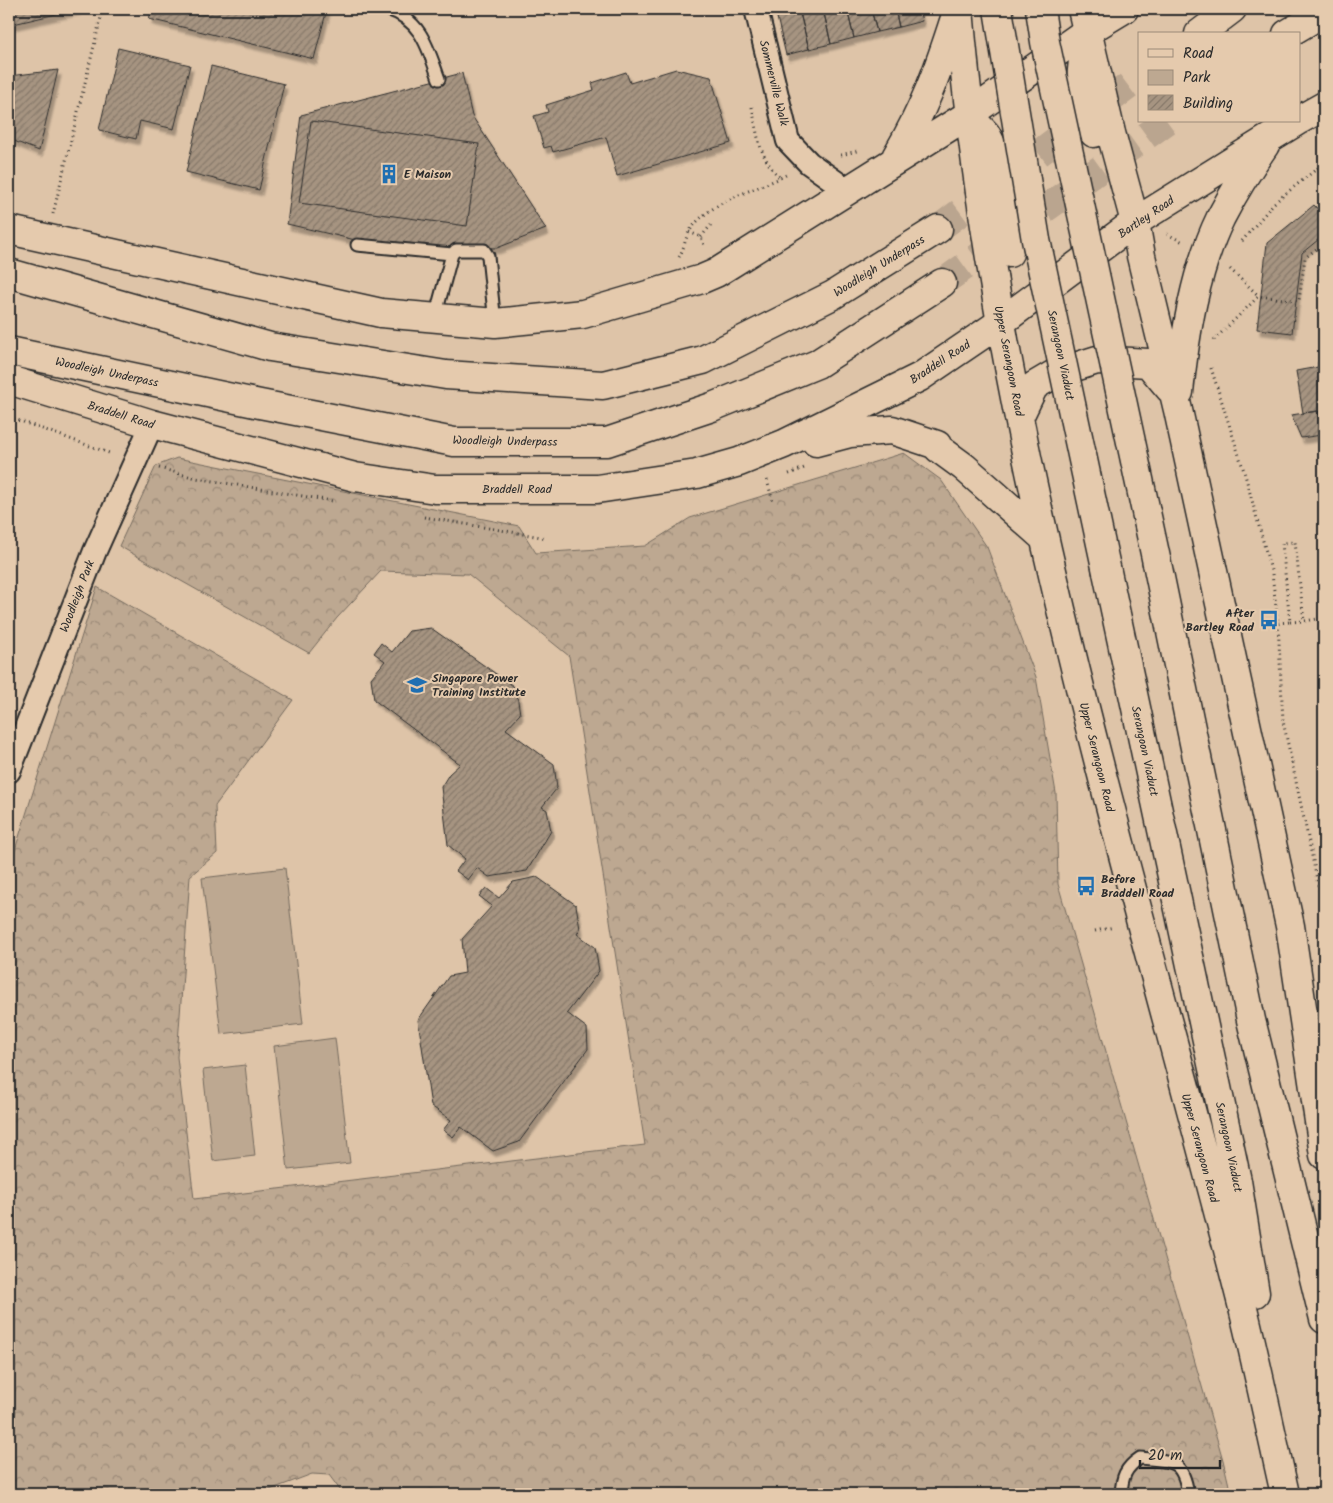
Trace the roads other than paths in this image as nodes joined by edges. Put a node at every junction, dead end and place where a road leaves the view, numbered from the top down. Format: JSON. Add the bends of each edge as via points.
{"nodes":[{"id":1,"x":387,"y":9,"type":"edge"},
{"id":2,"x":756,"y":9,"type":"edge"},
{"id":3,"x":958,"y":9,"type":"edge"},
{"id":4,"x":998,"y":9,"type":"edge"},
{"id":5,"x":1040,"y":9,"type":"edge"},
{"id":6,"x":1124,"y":9,"type":"edge"},
{"id":7,"x":1232,"y":9,"type":"edge"},
{"id":8,"x":1324,"y":12,"type":"edge"},
{"id":9,"x":1084,"y":20,"type":"edge"},
{"id":10,"x":1202,"y":32,"type":"edge"},
{"id":11,"x":1290,"y":32,"type":"edge"},
{"id":12,"x":439,"y":79,"type":"dead end"},
{"id":13,"x":1324,"y":106,"type":"edge"},
{"id":14,"x":968,"y":115,"type":"junction"},
{"id":15,"x":1300,"y":120,"type":"edge"},
{"id":16,"x":1296,"y":122,"type":"edge"},
{"id":17,"x":1271,"y":136,"type":"junction"},
{"id":18,"x":894,"y":161,"type":"junction"},
{"id":19,"x":847,"y":190,"type":"junction"},
{"id":20,"x":1135,"y":222,"type":"junction"},
{"id":21,"x":938,"y":229,"type":"tunnel mouth"},
{"id":22,"x":9,"y":230,"type":"edge"},
{"id":23,"x":357,"y":245,"type":"dead end"},
{"id":24,"x":452,"y":254,"type":"junction"},
{"id":25,"x":9,"y":273,"type":"edge"},
{"id":26,"x":942,"y":283,"type":"tunnel mouth"},
{"id":27,"x":435,"y":317,"type":"junction"},
{"id":28,"x":1001,"y":322,"type":"junction"},
{"id":29,"x":495,"y":323,"type":"junction"},
{"id":30,"x":9,"y":351,"type":"edge"},
{"id":31,"x":9,"y":380,"type":"edge"},
{"id":32,"x":1175,"y":400,"type":"junction"},
{"id":33,"x":1020,"y":415,"type":"junction"},
{"id":34,"x":152,"y":424,"type":"junction"},
{"id":35,"x":739,"y":462,"type":"junction"},
{"id":36,"x":1044,"y":538,"type":"junction"},
{"id":37,"x":9,"y":771,"type":"edge"},
{"id":38,"x":1317,"y":1058,"type":"edge"},
{"id":39,"x":1324,"y":1155,"type":"edge"},
{"id":40,"x":1324,"y":1319,"type":"edge"},
{"id":41,"x":1121,"y":1494,"type":"edge"},
{"id":42,"x":1188,"y":1494,"type":"edge"},
{"id":43,"x":1286,"y":1494,"type":"edge"}],
"edges":[{"from":1,"to":12,"type":"lane","via":[[397,12],[422,33]]},
{"from":2,"to":19,"type":"street","name":"Sommerville Walk","via":[[788,141],[808,164]]},
{"from":3,"to":14,"type":"main road","name":"Upper Serangoon Road"},
{"from":3,"to":18,"type":"main road","via":[[935,80]]},
{"from":4,"to":43,"type":"main road","name":"Serangoon Viaduct","bridge":true,"via":[[1036,240],[1237,1181]]},
{"from":5,"to":40,"type":"main road","bridge":true,"via":[[1251,1020]]},
{"from":6,"to":9,"type":"main road"},
{"from":7,"to":10,"type":"main road"},
{"from":8,"to":11,"type":"main road"},
{"from":9,"to":14,"type":"main road"},
{"from":9,"to":20,"type":"main road"},
{"from":13,"to":15,"type":"main road","name":"Bartley Road"},
{"from":14,"to":18,"type":"main road"},
{"from":14,"to":28,"type":"main road","name":"Upper Serangoon Road"},
{"from":16,"to":17,"type":"main road","name":"Bartley Road"},
{"from":17,"to":20,"type":"main road","name":"Bartley Road"},
{"from":17,"to":32,"type":"main road","via":[[1220,218],[1207,254]]},
{"from":18,"to":19,"type":"main road"},
{"from":19,"to":29,"type":"main road","via":[[702,279],[583,314]]},
{"from":20,"to":28,"type":"main road","name":"Bartley Road"},
{"from":20,"to":32,"type":"main road","via":[[1140,256]]},
{"from":21,"to":25,"type":"main road","name":"Woodleigh Underpass","via":[[833,295],[703,360],[603,385],[446,375],[270,347]]},
{"from":22,"to":27,"type":"main road","via":[[381,313]]},
{"from":23,"to":24,"type":"lane"},
{"from":24,"to":27,"type":"lane"},
{"from":24,"to":29,"type":"lane","via":[[456,250],[473,249],[484,250],[488,256]]},
{"from":26,"to":30,"type":"main road","name":"Woodleigh Underpass","via":[[817,364],[712,407],[607,442],[454,442]]},
{"from":27,"to":29,"type":"main road"},
{"from":28,"to":33,"type":"main road","name":"Upper Serangoon Road"},
{"from":28,"to":35,"type":"main road","name":"Braddell Road","via":[[920,377],[784,444]]},
{"from":31,"to":34,"type":"main road","name":"Braddell Road"},
{"from":32,"to":33,"type":"main road","via":[[1148,363],[1097,360],[1056,373],[1034,386]]},
{"from":32,"to":38,"type":"main road"},
{"from":33,"to":36,"type":"main road","name":"Upper Serangoon Road"},
{"from":34,"to":35,"type":"main road","name":"Braddell Road","via":[[355,477],[435,489],[597,489],[697,474]]},
{"from":34,"to":37,"type":"street","name":"Woodleigh Park","via":[[95,551]]},
{"from":35,"to":36,"type":"main road","via":[[850,433],[892,430],[937,445]]},
{"from":36,"to":43,"type":"main road","name":"Upper Serangoon Road","via":[[1097,761],[1243,1310]]},
{"from":38,"to":39,"type":"main road"},
{"from":41,"to":42,"type":"lane","via":[[1128,1466],[1140,1458],[1172,1462],[1185,1475]]}]}
